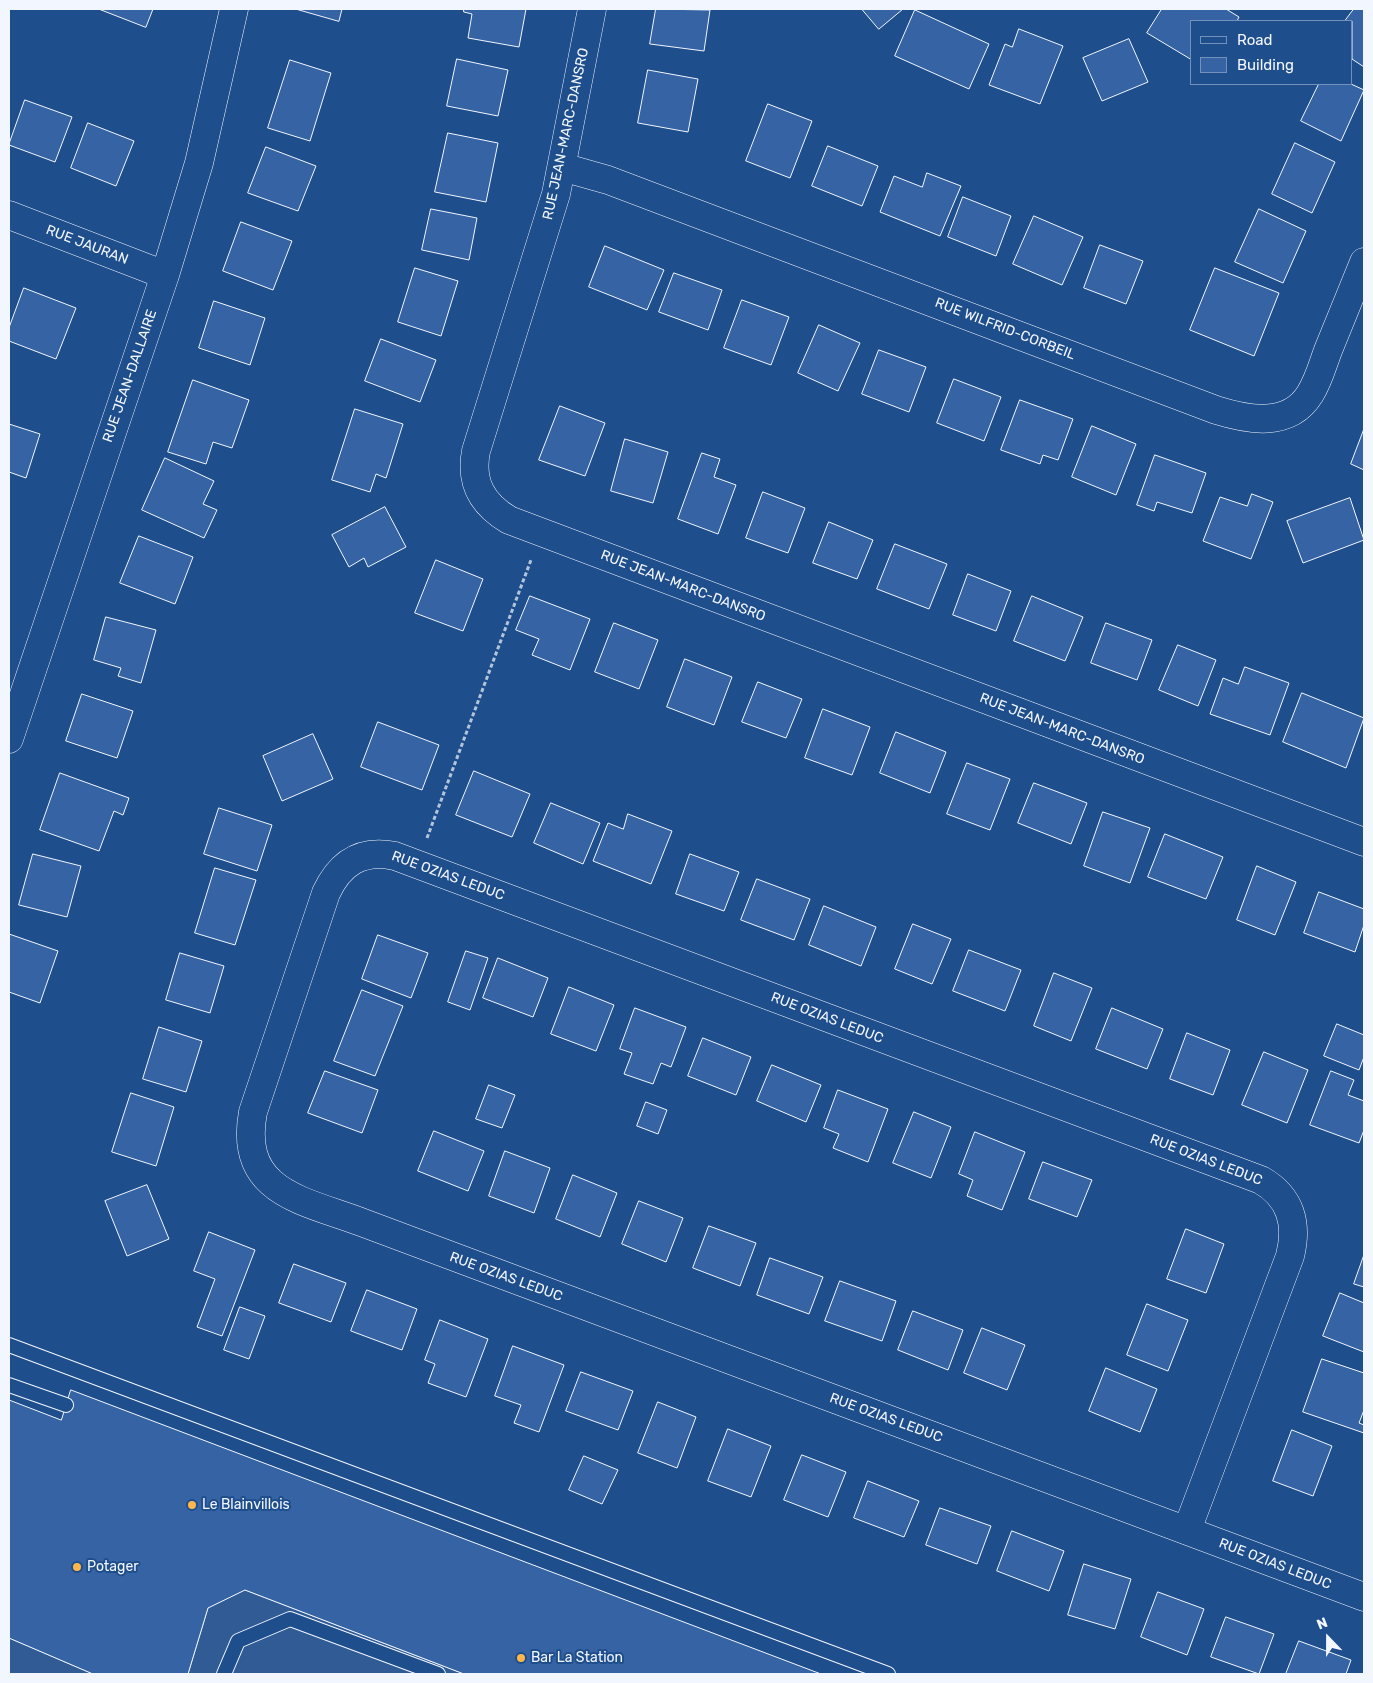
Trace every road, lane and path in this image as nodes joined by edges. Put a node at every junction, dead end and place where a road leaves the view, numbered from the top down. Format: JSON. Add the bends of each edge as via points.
{"nodes":[{"id":1,"x":234,"y":9,"type":"edge"},
{"id":2,"x":592,"y":9,"type":"edge"},
{"id":3,"x":562,"y":167,"type":"junction"},
{"id":4,"x":9,"y":215,"type":"edge"},
{"id":5,"x":1364,"y":262,"type":"edge"},
{"id":6,"x":165,"y":275,"type":"junction"},
{"id":7,"x":534,"y":552,"type":"dead end"},
{"id":8,"x":9,"y":739,"type":"edge"},
{"id":9,"x":1364,"y":842,"type":"edge"},
{"id":10,"x":424,"y":846,"type":"dead end"},
{"id":11,"x":9,"y":1346,"type":"edge"},
{"id":12,"x":9,"y":1385,"type":"edge"},
{"id":13,"x":66,"y":1405,"type":"dead end"},
{"id":14,"x":1187,"y":1530,"type":"junction"},
{"id":15,"x":1364,"y":1597,"type":"edge"},
{"id":16,"x":224,"y":1674,"type":"edge"},
{"id":17,"x":438,"y":1674,"type":"edge"},
{"id":18,"x":888,"y":1674,"type":"edge"}],
"edges":[{"from":1,"to":6,"type":"street","name":"RUE JEAN-DALLAIRE","via":[[199,163]]},
{"from":2,"to":3,"type":"street","name":"RUE JEAN-MARC-DANSRO"},
{"from":3,"to":5,"type":"street","name":"RUE WILFRID-CORBEIL","via":[[608,180],[1216,410],[1261,420],[1285,415],[1304,403],[1317,380]]},
{"from":3,"to":9,"type":"street","name":"RUE JEAN-MARC-DANSRO","via":[[547,227],[476,451],[476,485],[497,513],[560,540]]},
{"from":4,"to":6,"type":"street","name":"RUE JAURAN"},
{"from":6,"to":8,"type":"street","name":"RUE JEAN-DALLAIRE"},
{"from":7,"to":10,"type":"path"},
{"from":11,"to":18,"type":"lane"},
{"from":12,"to":13,"type":"lane"},
{"from":14,"to":14,"type":"street","name":"RUE OZIAS LEDUC","via":[[1294,1243],[1293,1218],[1278,1192],[1261,1180],[395,856],[361,857],[340,868],[326,893],[254,1112],[250,1133],[253,1153],[258,1167],[274,1186],[361,1222]]},
{"from":14,"to":15,"type":"street","name":"RUE OZIAS LEDUC"},
{"from":16,"to":17,"type":"lane","via":[[238,1641],[290,1619]]}]}
